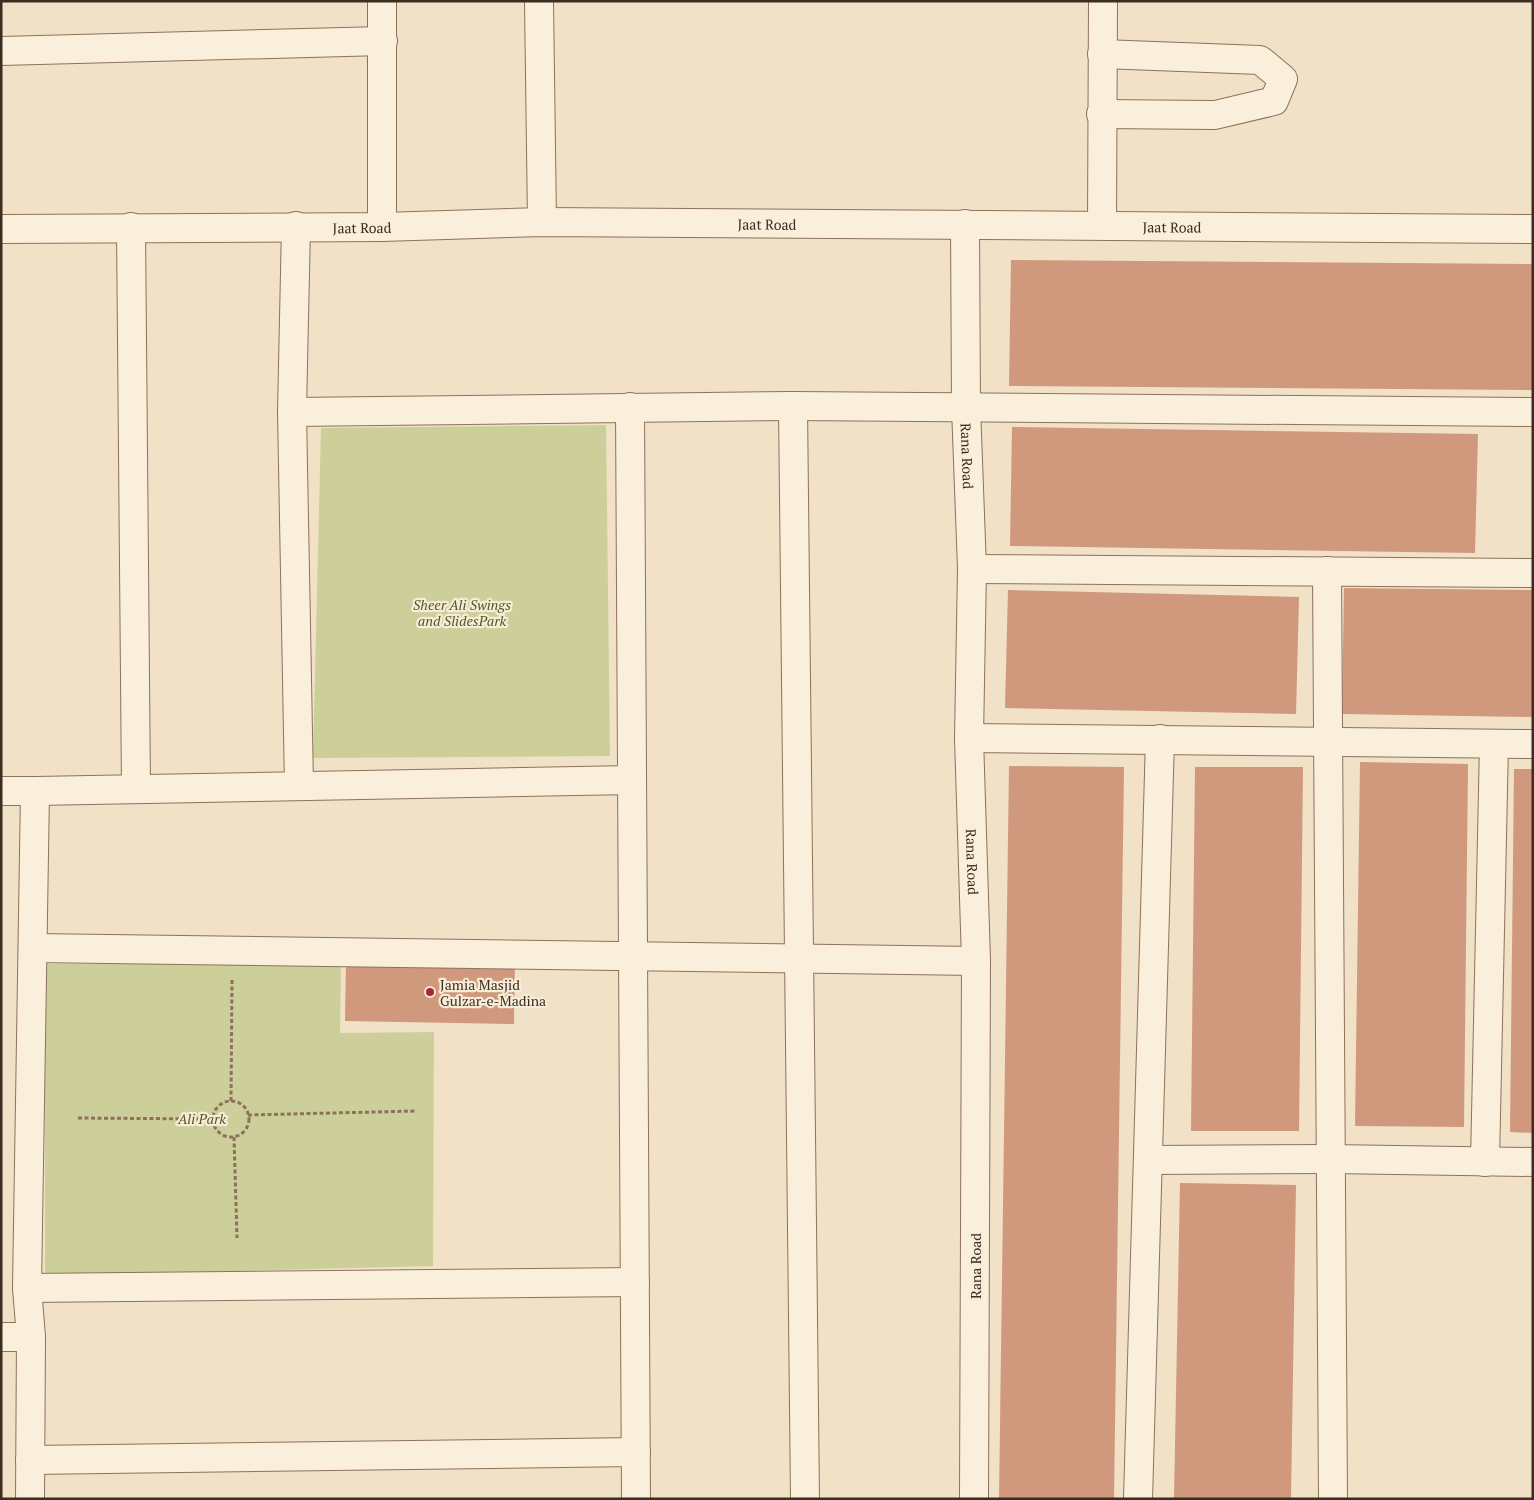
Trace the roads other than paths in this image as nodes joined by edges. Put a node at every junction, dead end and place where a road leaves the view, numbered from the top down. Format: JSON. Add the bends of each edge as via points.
{"nodes":[{"id":1,"x":382,"y":1,"type":"edge"},
{"id":2,"x":539,"y":1,"type":"edge"},
{"id":3,"x":1103,"y":1,"type":"edge"},
{"id":4,"x":384,"y":41,"type":"junction"},
{"id":5,"x":1,"y":51,"type":"edge"},
{"id":6,"x":1102,"y":54,"type":"junction"},
{"id":7,"x":1101,"y":114,"type":"junction"},
{"id":8,"x":542,"y":222,"type":"junction"},
{"id":9,"x":965,"y":224,"type":"junction"},
{"id":10,"x":1102,"y":225,"type":"junction"},
{"id":11,"x":296,"y":226,"type":"junction"},
{"id":12,"x":131,"y":227,"type":"junction"},
{"id":13,"x":382,"y":227,"type":"junction"},
{"id":14,"x":1,"y":229,"type":"edge"},
{"id":15,"x":1533,"y":229,"type":"edge"},
{"id":16,"x":630,"y":406,"type":"junction"},
{"id":17,"x":793,"y":406,"type":"junction"},
{"id":18,"x":966,"y":407,"type":"junction"},
{"id":19,"x":292,"y":412,"type":"junction"},
{"id":20,"x":1533,"y":412,"type":"edge"},
{"id":21,"x":972,"y":569,"type":"junction"},
{"id":22,"x":1327,"y":571,"type":"junction"},
{"id":23,"x":1533,"y":573,"type":"edge"},
{"id":24,"x":969,"y":738,"type":"junction"},
{"id":25,"x":1160,"y":740,"type":"junction"},
{"id":26,"x":1328,"y":742,"type":"junction"},
{"id":27,"x":1494,"y":744,"type":"junction"},
{"id":28,"x":1533,"y":744,"type":"edge"},
{"id":29,"x":632,"y":780,"type":"junction"},
{"id":30,"x":299,"y":786,"type":"junction"},
{"id":31,"x":136,"y":788,"type":"junction"},
{"id":32,"x":1,"y":791,"type":"edge"},
{"id":33,"x":35,"y":791,"type":"junction"},
{"id":34,"x":34,"y":948,"type":"junction"},
{"id":35,"x":633,"y":957,"type":"junction"},
{"id":36,"x":799,"y":959,"type":"junction"},
{"id":37,"x":976,"y":961,"type":"junction"},
{"id":38,"x":1331,"y":1158,"type":"junction"},
{"id":39,"x":1148,"y":1160,"type":"junction"},
{"id":40,"x":1485,"y":1162,"type":"junction"},
{"id":41,"x":1533,"y":1162,"type":"edge"},
{"id":42,"x":635,"y":1282,"type":"junction"},
{"id":43,"x":27,"y":1288,"type":"junction"},
{"id":44,"x":1,"y":1337,"type":"edge"},
{"id":45,"x":31,"y":1337,"type":"junction"},
{"id":46,"x":636,"y":1452,"type":"junction"},
{"id":47,"x":30,"y":1460,"type":"junction"},
{"id":48,"x":30,"y":1499,"type":"edge"},
{"id":49,"x":636,"y":1499,"type":"edge"},
{"id":50,"x":805,"y":1499,"type":"edge"},
{"id":51,"x":974,"y":1499,"type":"edge"},
{"id":52,"x":1138,"y":1499,"type":"edge"},
{"id":53,"x":1333,"y":1499,"type":"edge"}],
"edges":[{"from":1,"to":4,"type":"street"},
{"from":2,"to":8,"type":"street"},
{"from":3,"to":6,"type":"street"},
{"from":4,"to":5,"type":"street"},
{"from":4,"to":13,"type":"street"},
{"from":6,"to":7,"type":"street"},
{"from":6,"to":7,"type":"street","via":[[1260,60],[1283,79],[1274,101],[1215,115]]},
{"from":7,"to":10,"type":"street"},
{"from":8,"to":9,"type":"street","name":"Jaat Road"},
{"from":8,"to":13,"type":"street","name":"Jaat Road"},
{"from":9,"to":10,"type":"street","name":"Jaat Road"},
{"from":9,"to":18,"type":"street","name":"Rana Road"},
{"from":10,"to":15,"type":"street","name":"Jaat Road"},
{"from":11,"to":12,"type":"street","name":"Jaat Road"},
{"from":11,"to":13,"type":"street","name":"Jaat Road"},
{"from":11,"to":19,"type":"street"},
{"from":12,"to":14,"type":"street","name":"Jaat Road"},
{"from":12,"to":31,"type":"street"},
{"from":16,"to":17,"type":"street"},
{"from":16,"to":19,"type":"street"},
{"from":16,"to":29,"type":"street"},
{"from":17,"to":18,"type":"street"},
{"from":17,"to":36,"type":"street"},
{"from":18,"to":20,"type":"street"},
{"from":18,"to":21,"type":"street","name":"Rana Road"},
{"from":19,"to":30,"type":"street"},
{"from":21,"to":22,"type":"street"},
{"from":21,"to":24,"type":"street","name":"Rana Road"},
{"from":22,"to":23,"type":"street"},
{"from":22,"to":26,"type":"street"},
{"from":24,"to":25,"type":"street"},
{"from":24,"to":37,"type":"street","name":"Rana Road"},
{"from":25,"to":26,"type":"street"},
{"from":25,"to":39,"type":"street"},
{"from":26,"to":27,"type":"street"},
{"from":26,"to":38,"type":"street"},
{"from":27,"to":28,"type":"street"},
{"from":27,"to":40,"type":"street"},
{"from":29,"to":30,"type":"street"},
{"from":29,"to":35,"type":"street"},
{"from":30,"to":31,"type":"street"},
{"from":31,"to":33,"type":"street"},
{"from":32,"to":33,"type":"street"},
{"from":33,"to":34,"type":"street"},
{"from":34,"to":35,"type":"street"},
{"from":34,"to":43,"type":"street"},
{"from":35,"to":36,"type":"street"},
{"from":35,"to":42,"type":"street"},
{"from":36,"to":37,"type":"street"},
{"from":36,"to":50,"type":"street"},
{"from":37,"to":51,"type":"street","name":"Rana Road"},
{"from":38,"to":39,"type":"street"},
{"from":38,"to":40,"type":"street"},
{"from":38,"to":53,"type":"street"},
{"from":39,"to":52,"type":"street"},
{"from":40,"to":41,"type":"street"},
{"from":42,"to":43,"type":"street"},
{"from":42,"to":46,"type":"street"},
{"from":43,"to":45,"type":"street"},
{"from":44,"to":45,"type":"street"},
{"from":45,"to":47,"type":"street"},
{"from":46,"to":47,"type":"street"},
{"from":46,"to":49,"type":"street"},
{"from":47,"to":48,"type":"street"}]}
